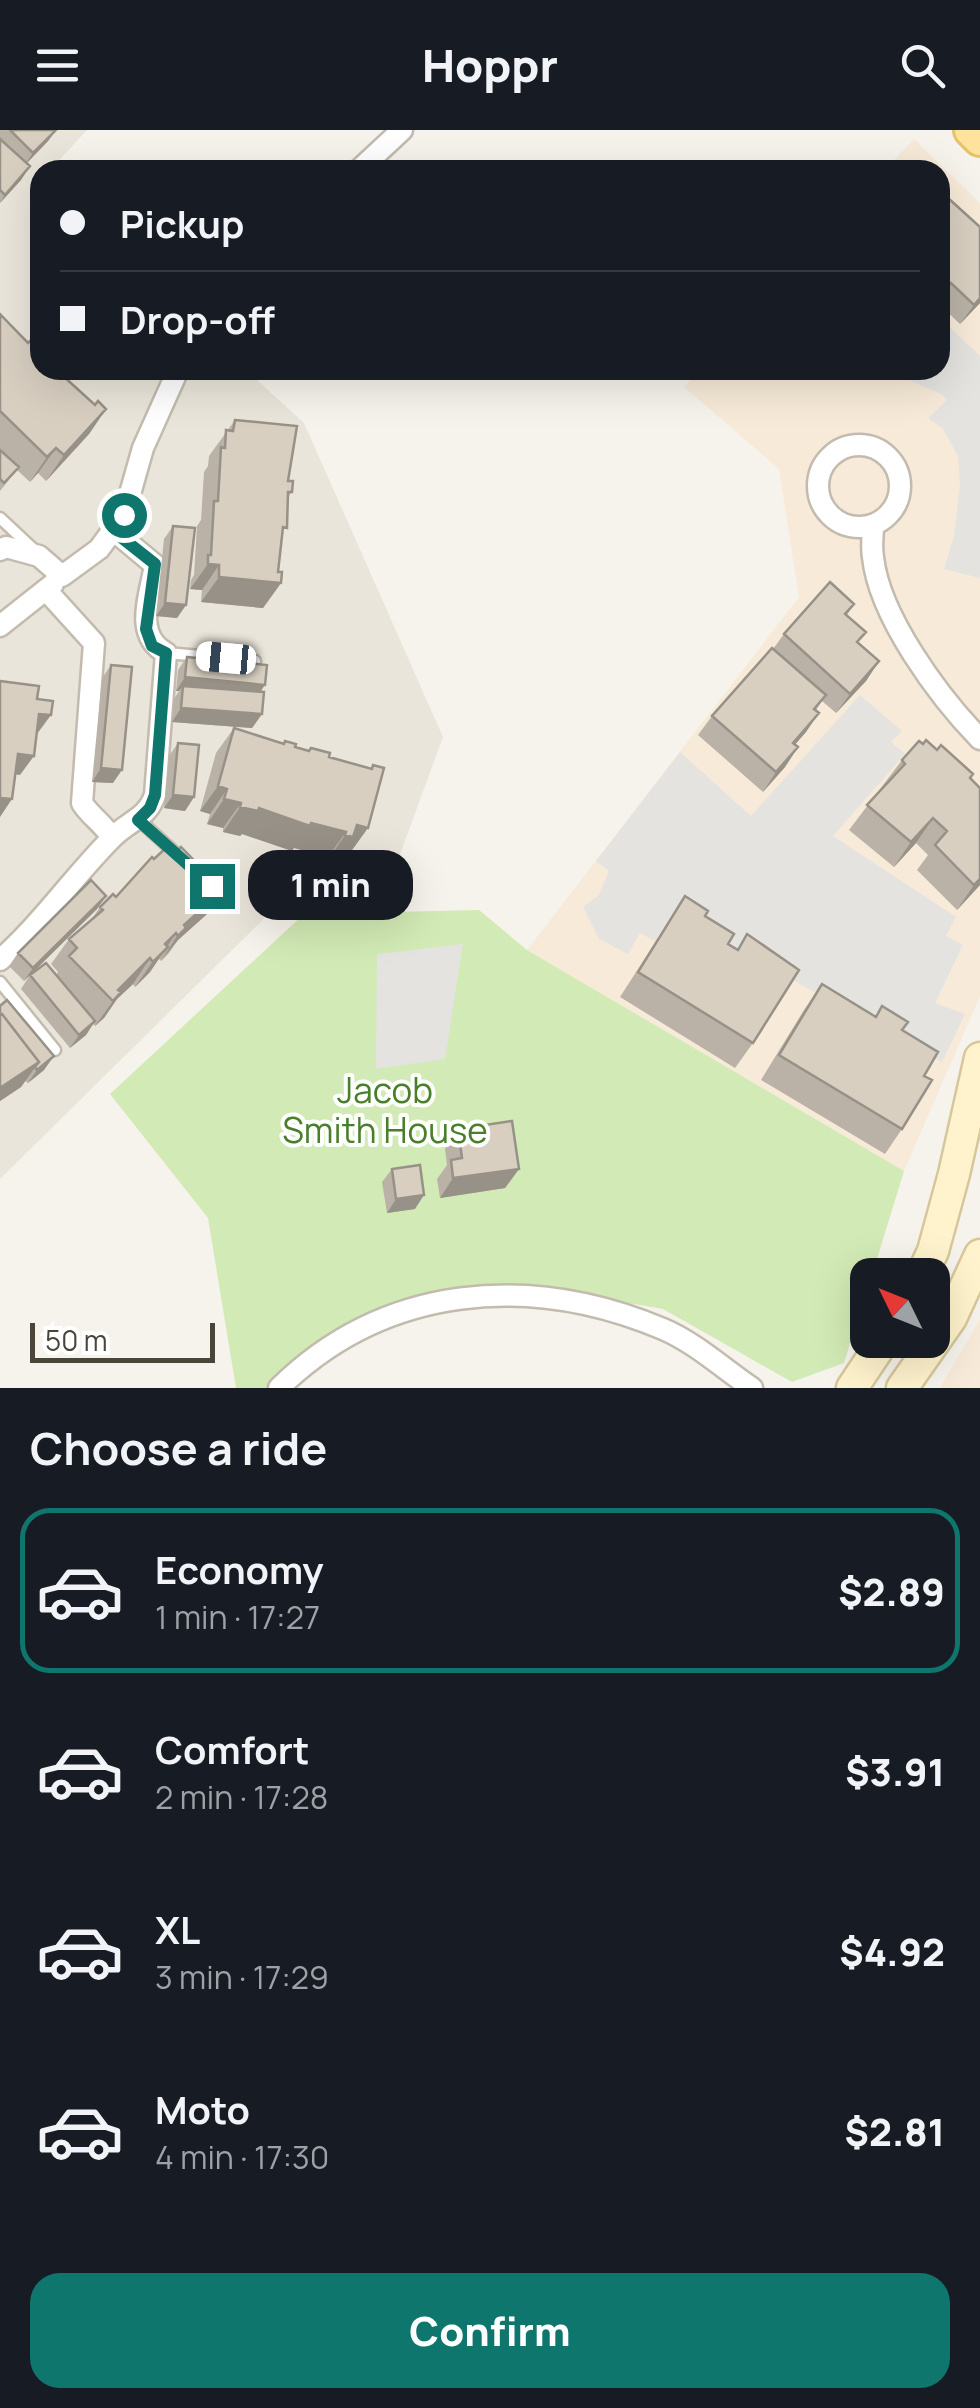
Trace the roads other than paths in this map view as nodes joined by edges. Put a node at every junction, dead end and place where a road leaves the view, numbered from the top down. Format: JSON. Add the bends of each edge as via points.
{"nodes":[{"id":1,"x":402,"y":130,"type":"edge"},
{"id":2,"x":971,"y":130,"type":"edge"},
{"id":3,"x":980,"y":139,"type":"edge"},
{"id":4,"x":370,"y":160,"type":"edge"},
{"id":5,"x":174,"y":380,"type":"edge"},
{"id":6,"x":0,"y":518,"type":"edge"},
{"id":7,"x":873,"y":525,"type":"junction"},
{"id":8,"x":112,"y":530,"type":"junction"},
{"id":9,"x":0,"y":550,"type":"edge"},
{"id":10,"x":40,"y":556,"type":"junction"},
{"id":11,"x":54,"y":583,"type":"junction"},
{"id":12,"x":0,"y":626,"type":"edge"},
{"id":13,"x":166,"y":653,"type":"junction"},
{"id":14,"x":256,"y":661,"type":"edge"},
{"id":15,"x":980,"y":739,"type":"edge"},
{"id":16,"x":138,"y":820,"type":"junction"},
{"id":17,"x":112,"y":838,"type":"junction"},
{"id":18,"x":198,"y":873,"type":"edge"},
{"id":19,"x":0,"y":960,"type":"edge"},
{"id":20,"x":0,"y":982,"type":"edge"},
{"id":21,"x":54,"y":1050,"type":"edge"},
{"id":22,"x":980,"y":1058,"type":"edge"},
{"id":23,"x":980,"y":1256,"type":"edge"},
{"id":24,"x":930,"y":1258,"type":"edge"},
{"id":25,"x":872,"y":1358,"type":"edge"},
{"id":26,"x":279,"y":1388,"type":"edge"},
{"id":27,"x":752,"y":1388,"type":"edge"},
{"id":28,"x":852,"y":1388,"type":"edge"},
{"id":29,"x":902,"y":1388,"type":"edge"}],
"edges":[{"from":1,"to":4,"type":"street"},
{"from":2,"to":3,"type":"main road"},
{"from":5,"to":8,"type":"street","via":[[143,448],[124,515]]},
{"from":6,"to":10,"type":"lane"},
{"from":7,"to":7,"type":"street","via":[[897,504],[899,472],[877,448],[845,446],[822,468],[820,500],[841,524]]},
{"from":7,"to":15,"type":"street","via":[[872,558],[890,611],[926,676]]},
{"from":8,"to":11,"type":"street"},
{"from":8,"to":13,"type":"street","via":[[155,564],[146,629],[152,646]]},
{"from":9,"to":10,"type":"street"},
{"from":10,"to":11,"type":"street"},
{"from":11,"to":12,"type":"street"},
{"from":11,"to":17,"type":"street","via":[[94,642],[82,803]]},
{"from":13,"to":14,"type":"lane"},
{"from":13,"to":16,"type":"street","via":[[155,795]]},
{"from":16,"to":17,"type":"street"},
{"from":16,"to":18,"type":"lane"},
{"from":17,"to":19,"type":"street"},
{"from":20,"to":21,"type":"lane"},
{"from":22,"to":24,"type":"street"},
{"from":23,"to":29,"type":"street","via":[[952,1318]]},
{"from":25,"to":28,"type":"street"},
{"from":26,"to":27,"type":"street","via":[[305,1362],[370,1323],[430,1302],[502,1294],[588,1303],[666,1330]]}]}
